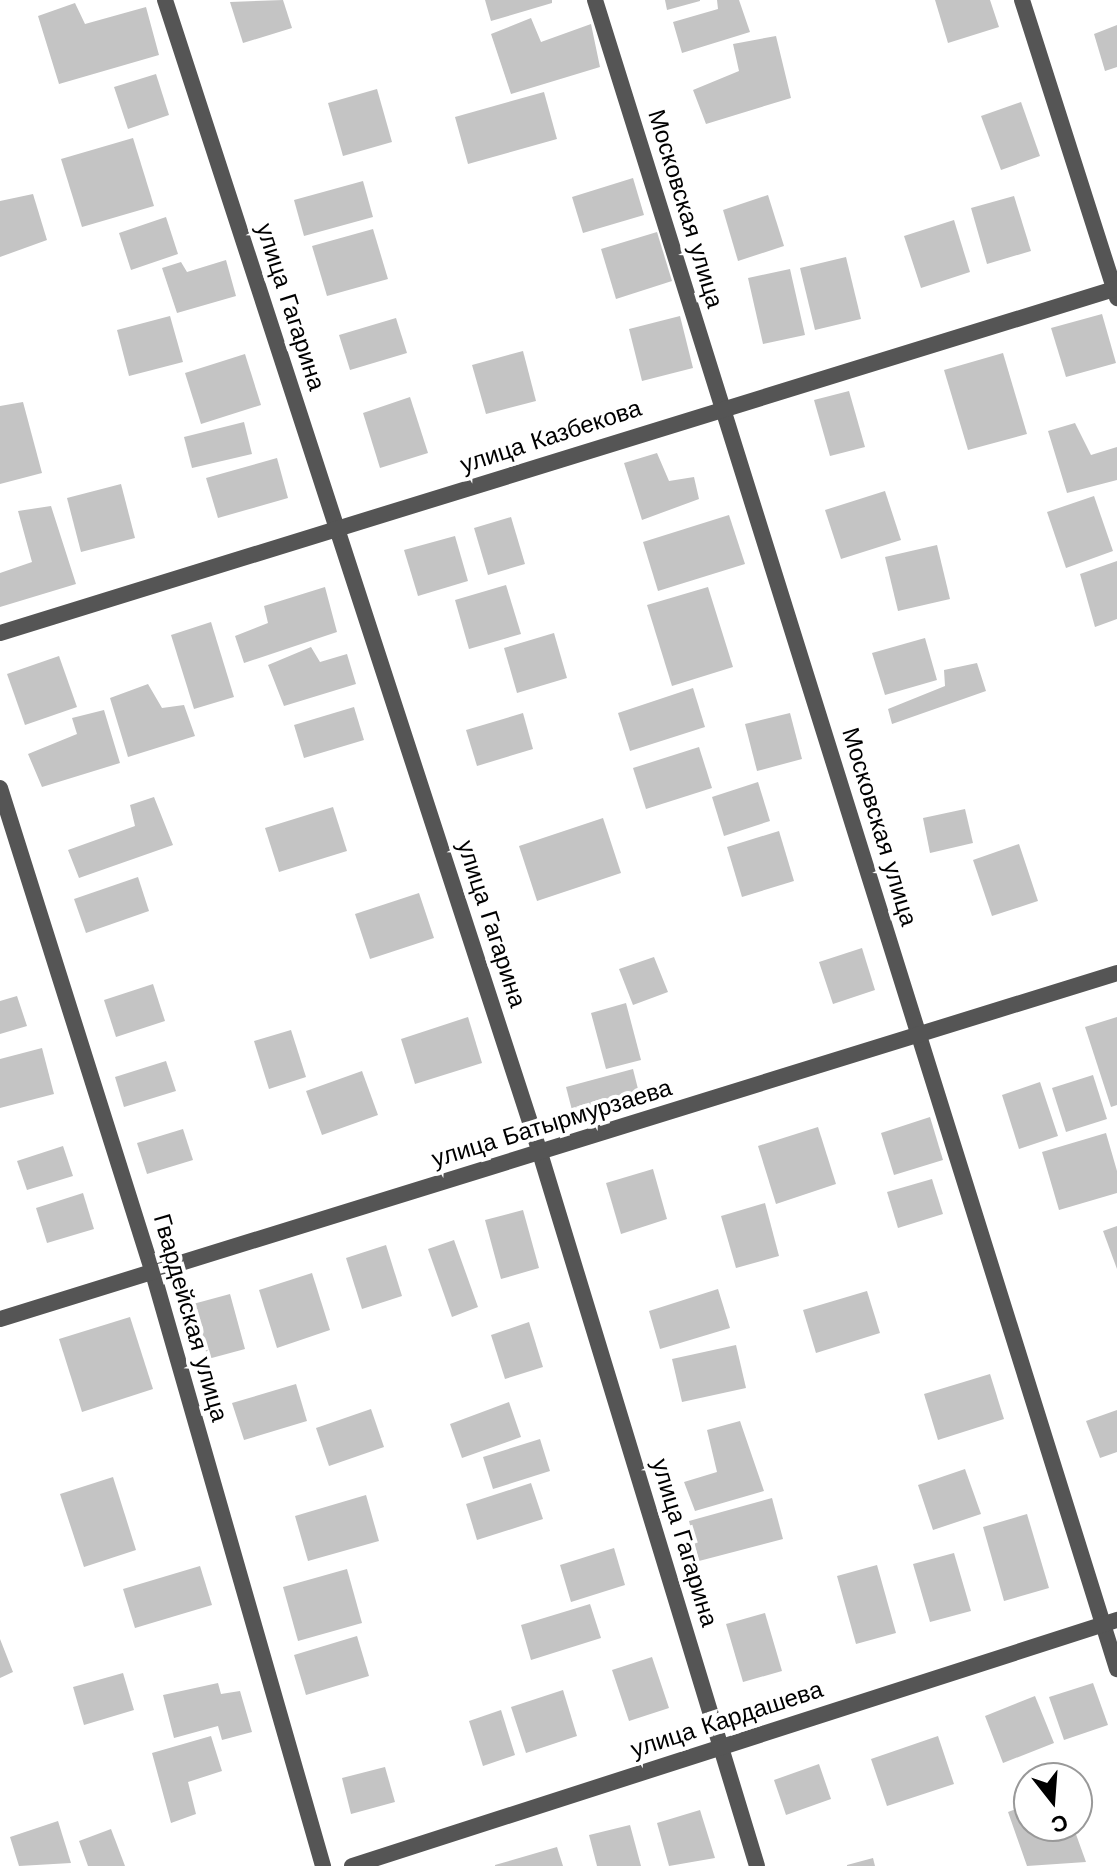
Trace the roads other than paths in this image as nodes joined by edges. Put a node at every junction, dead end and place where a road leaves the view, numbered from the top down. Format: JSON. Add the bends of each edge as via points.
{"nodes":[{"id":1,"x":165,"y":0,"type":"edge"},
{"id":2,"x":595,"y":0,"type":"edge"},
{"id":3,"x":1022,"y":0,"type":"edge"},
{"id":4,"x":1116,"y":292,"type":"edge"},
{"id":5,"x":723,"y":408,"type":"junction"},
{"id":6,"x":337,"y":530,"type":"junction"},
{"id":7,"x":0,"y":633,"type":"edge"},
{"id":8,"x":0,"y":788,"type":"edge"},
{"id":9,"x":1117,"y":973,"type":"edge"},
{"id":10,"x":918,"y":1035,"type":"junction"},
{"id":11,"x":540,"y":1153,"type":"junction"},
{"id":12,"x":153,"y":1273,"type":"junction"},
{"id":13,"x":0,"y":1319,"type":"edge"},
{"id":14,"x":1110,"y":1622,"type":"edge"},
{"id":15,"x":1117,"y":1669,"type":"edge"},
{"id":16,"x":721,"y":1747,"type":"junction"},
{"id":17,"x":323,"y":1866,"type":"edge"},
{"id":18,"x":352,"y":1866,"type":"edge"},
{"id":19,"x":757,"y":1866,"type":"edge"}],
"edges":[{"from":1,"to":6,"type":"street","name":"улица Гагарина"},
{"from":2,"to":5,"type":"street","name":"Московская улица"},
{"from":3,"to":4,"type":"street"},
{"from":4,"to":5,"type":"street","name":"улица Казбекова"},
{"from":5,"to":6,"type":"street","name":"улица Казбекова"},
{"from":5,"to":10,"type":"street","name":"Московская улица"},
{"from":6,"to":7,"type":"street","name":"улица Казбекова"},
{"from":6,"to":11,"type":"street","name":"улица Гагарина"},
{"from":8,"to":12,"type":"street","name":"Гвардейская улица"},
{"from":9,"to":10,"type":"street","name":"улица Батырмурзаева"},
{"from":10,"to":11,"type":"street","name":"улица Батырмурзаева"},
{"from":10,"to":14,"type":"street","name":"Московская улица"},
{"from":11,"to":12,"type":"street","name":"улица Батырмурзаева"},
{"from":11,"to":16,"type":"street","name":"улица Гагарина"},
{"from":12,"to":13,"type":"street","name":"улица Батырмурзаева"},
{"from":12,"to":17,"type":"street","name":"Гвардейская улица"},
{"from":14,"to":15,"type":"street","name":"Московская улица"},
{"from":14,"to":16,"type":"street","name":"улица Кардашева"},
{"from":16,"to":18,"type":"street","name":"улица Кардашева"},
{"from":16,"to":19,"type":"street","name":"улица Гагарина"}]}
